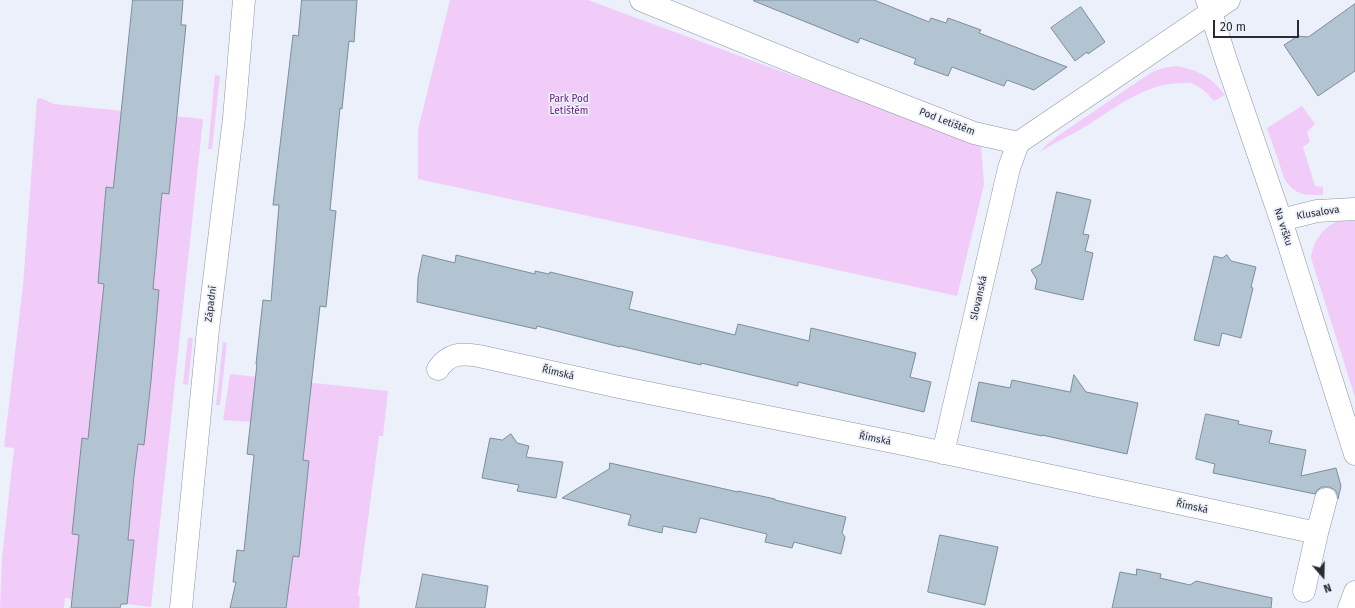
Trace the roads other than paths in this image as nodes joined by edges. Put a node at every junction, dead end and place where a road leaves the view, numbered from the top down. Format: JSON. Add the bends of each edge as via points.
{"nodes":[{"id":1,"x":244,"y":0,"type":"edge"},
{"id":2,"x":641,"y":0,"type":"edge"},
{"id":3,"x":1229,"y":0,"type":"edge"},
{"id":4,"x":1209,"y":6,"type":"edge"},
{"id":5,"x":1018,"y":143,"type":"junction"},
{"id":6,"x":1355,"y":209,"type":"edge"},
{"id":7,"x":1281,"y":220,"type":"junction"},
{"id":8,"x":438,"y":369,"type":"dead end"},
{"id":9,"x":944,"y":454,"type":"junction"},
{"id":10,"x":1355,"y":454,"type":"edge"},
{"id":11,"x":1326,"y":499,"type":"dead end"},
{"id":12,"x":1317,"y":533,"type":"junction"},
{"id":13,"x":1304,"y":591,"type":"dead end"},
{"id":14,"x":1355,"y":592,"type":"edge"},
{"id":15,"x":181,"y":608,"type":"edge"},
{"id":16,"x":1349,"y":608,"type":"edge"}],
"edges":[{"from":1,"to":15,"type":"street","name":"Západní","via":[[234,118],[208,329]]},
{"from":2,"to":5,"type":"street","name":"Pod Letištěm","via":[[974,133]]},
{"from":3,"to":4,"type":"street"},
{"from":4,"to":5,"type":"street"},
{"from":4,"to":7,"type":"street","name":"Na vršku"},
{"from":5,"to":9,"type":"street","name":"Slovanská"},
{"from":6,"to":7,"type":"street","name":"Klusalova","via":[[1317,211]]},
{"from":7,"to":10,"type":"street","name":"Na vršku"},
{"from":8,"to":9,"type":"street","name":"Římská","via":[[450,357],[459,354],[479,356]]},
{"from":9,"to":12,"type":"street","name":"Římská"},
{"from":11,"to":12,"type":"street"},
{"from":12,"to":13,"type":"street"},
{"from":14,"to":16,"type":"street"}]}
